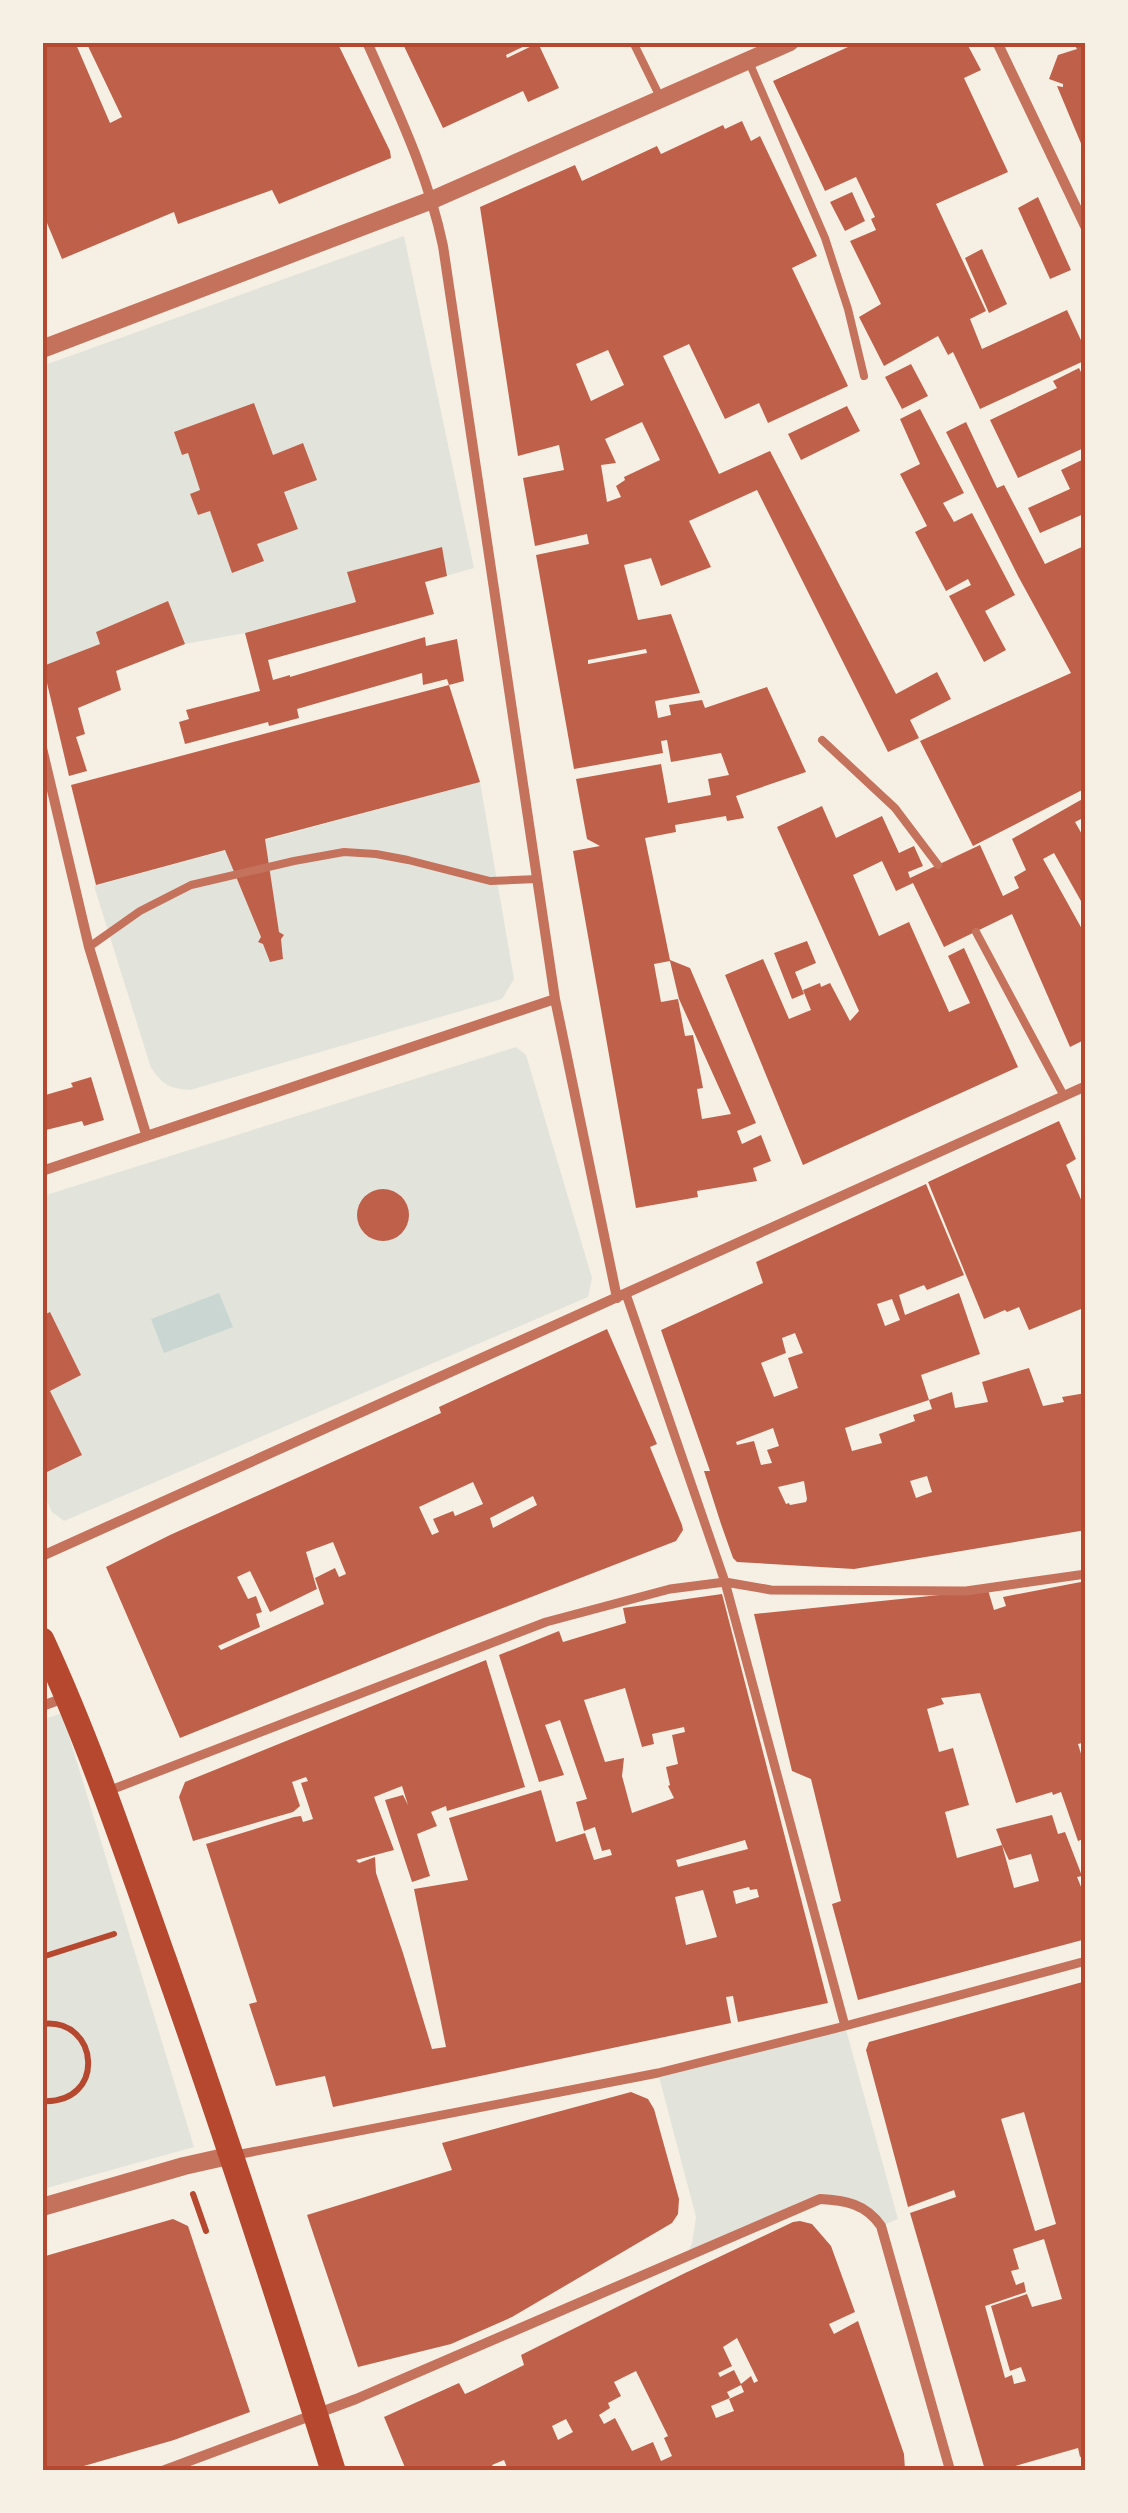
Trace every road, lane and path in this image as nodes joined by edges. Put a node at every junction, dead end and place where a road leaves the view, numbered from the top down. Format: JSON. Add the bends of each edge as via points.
{"nodes":[{"id":1,"x":367,"y":42,"type":"edge"},
{"id":2,"x":633,"y":42,"type":"edge"},
{"id":3,"x":790,"y":42,"type":"edge"},
{"id":4,"x":997,"y":42,"type":"edge"},
{"id":5,"x":748,"y":62,"type":"junction"},
{"id":6,"x":662,"y":100,"type":"junction"},
{"id":7,"x":432,"y":200,"type":"junction"},
{"id":8,"x":1086,"y":228,"type":"edge"},
{"id":9,"x":42,"y":349,"type":"edge"},
{"id":10,"x":864,"y":376,"type":"dead end"},
{"id":11,"x":822,"y":740,"type":"dead end"},
{"id":12,"x":42,"y":748,"type":"edge"},
{"id":13,"x":938,"y":866,"type":"dead end"},
{"id":14,"x":538,"y":879,"type":"junction"},
{"id":15,"x":976,"y":932,"type":"dead end"},
{"id":16,"x":89,"y":947,"type":"junction"},
{"id":17,"x":555,"y":999,"type":"junction"},
{"id":18,"x":1086,"y":1086,"type":"edge"},
{"id":19,"x":1064,"y":1096,"type":"junction"},
{"id":20,"x":146,"y":1134,"type":"junction"},
{"id":21,"x":42,"y":1171,"type":"edge"},
{"id":22,"x":622,"y":1296,"type":"junction"},
{"id":23,"x":42,"y":1556,"type":"edge"},
{"id":24,"x":1086,"y":1574,"type":"edge"},
{"id":25,"x":725,"y":1582,"type":"junction"},
{"id":26,"x":42,"y":1640,"type":"edge"},
{"id":27,"x":68,"y":1697,"type":"junction"},
{"id":28,"x":42,"y":1706,"type":"edge"},
{"id":29,"x":106,"y":1792,"type":"junction"},
{"id":30,"x":114,"y":1934,"type":"dead end"},
{"id":31,"x":42,"y":1957,"type":"edge"},
{"id":32,"x":1086,"y":1960,"type":"edge"},
{"id":33,"x":42,"y":2024,"type":"edge"},
{"id":34,"x":845,"y":2026,"type":"junction"},
{"id":35,"x":42,"y":2101,"type":"edge"},
{"id":36,"x":233,"y":2156,"type":"junction"},
{"id":37,"x":192,"y":2193,"type":"dead end"},
{"id":38,"x":42,"y":2207,"type":"edge"},
{"id":39,"x":206,"y":2231,"type":"dead end"},
{"id":40,"x":316,"y":2416,"type":"junction"},
{"id":41,"x":165,"y":2470,"type":"edge"},
{"id":42,"x":333,"y":2470,"type":"edge"},
{"id":43,"x":950,"y":2470,"type":"edge"}],
"edges":[{"from":1,"to":7,"type":"street"},
{"from":2,"to":6,"type":"lane"},
{"from":3,"to":5,"type":"street"},
{"from":4,"to":8,"type":"street"},
{"from":5,"to":6,"type":"street"},
{"from":5,"to":10,"type":"lane","via":[[825,238]]},
{"from":6,"to":7,"type":"street"},
{"from":7,"to":9,"type":"street"},
{"from":7,"to":14,"type":"street"},
{"from":11,"to":13,"type":"lane","via":[[895,808]]},
{"from":12,"to":16,"type":"street"},
{"from":14,"to":16,"type":"lane","via":[[490,881],[344,852],[192,885]]},
{"from":14,"to":17,"type":"street"},
{"from":15,"to":19,"type":"lane"},
{"from":16,"to":20,"type":"street"},
{"from":17,"to":20,"type":"street"},
{"from":17,"to":22,"type":"street"},
{"from":18,"to":19,"type":"street"},
{"from":19,"to":22,"type":"street"},
{"from":20,"to":21,"type":"street"},
{"from":22,"to":23,"type":"street"},
{"from":22,"to":25,"type":"street"},
{"from":24,"to":25,"type":"street","via":[[966,1591],[770,1590]]},
{"from":25,"to":29,"type":"street","via":[[670,1589],[546,1622]]},
{"from":25,"to":34,"type":"street"},
{"from":26,"to":27,"type":"main road"},
{"from":27,"to":28,"type":"street"},
{"from":27,"to":29,"type":"main road"},
{"from":29,"to":36,"type":"main road"},
{"from":30,"to":31,"type":"path"},
{"from":32,"to":34,"type":"street"},
{"from":33,"to":35,"type":"path","via":[[74,2032],[88,2054],[88,2068],[77,2091]]},
{"from":34,"to":36,"type":"street","via":[[658,2072]]},
{"from":36,"to":38,"type":"street"},
{"from":36,"to":40,"type":"main road"},
{"from":37,"to":39,"type":"path"},
{"from":40,"to":41,"type":"street"},
{"from":40,"to":42,"type":"main road"},
{"from":40,"to":43,"type":"street","via":[[808,2204],[832,2200],[860,2206],[881,2226]]}]}
